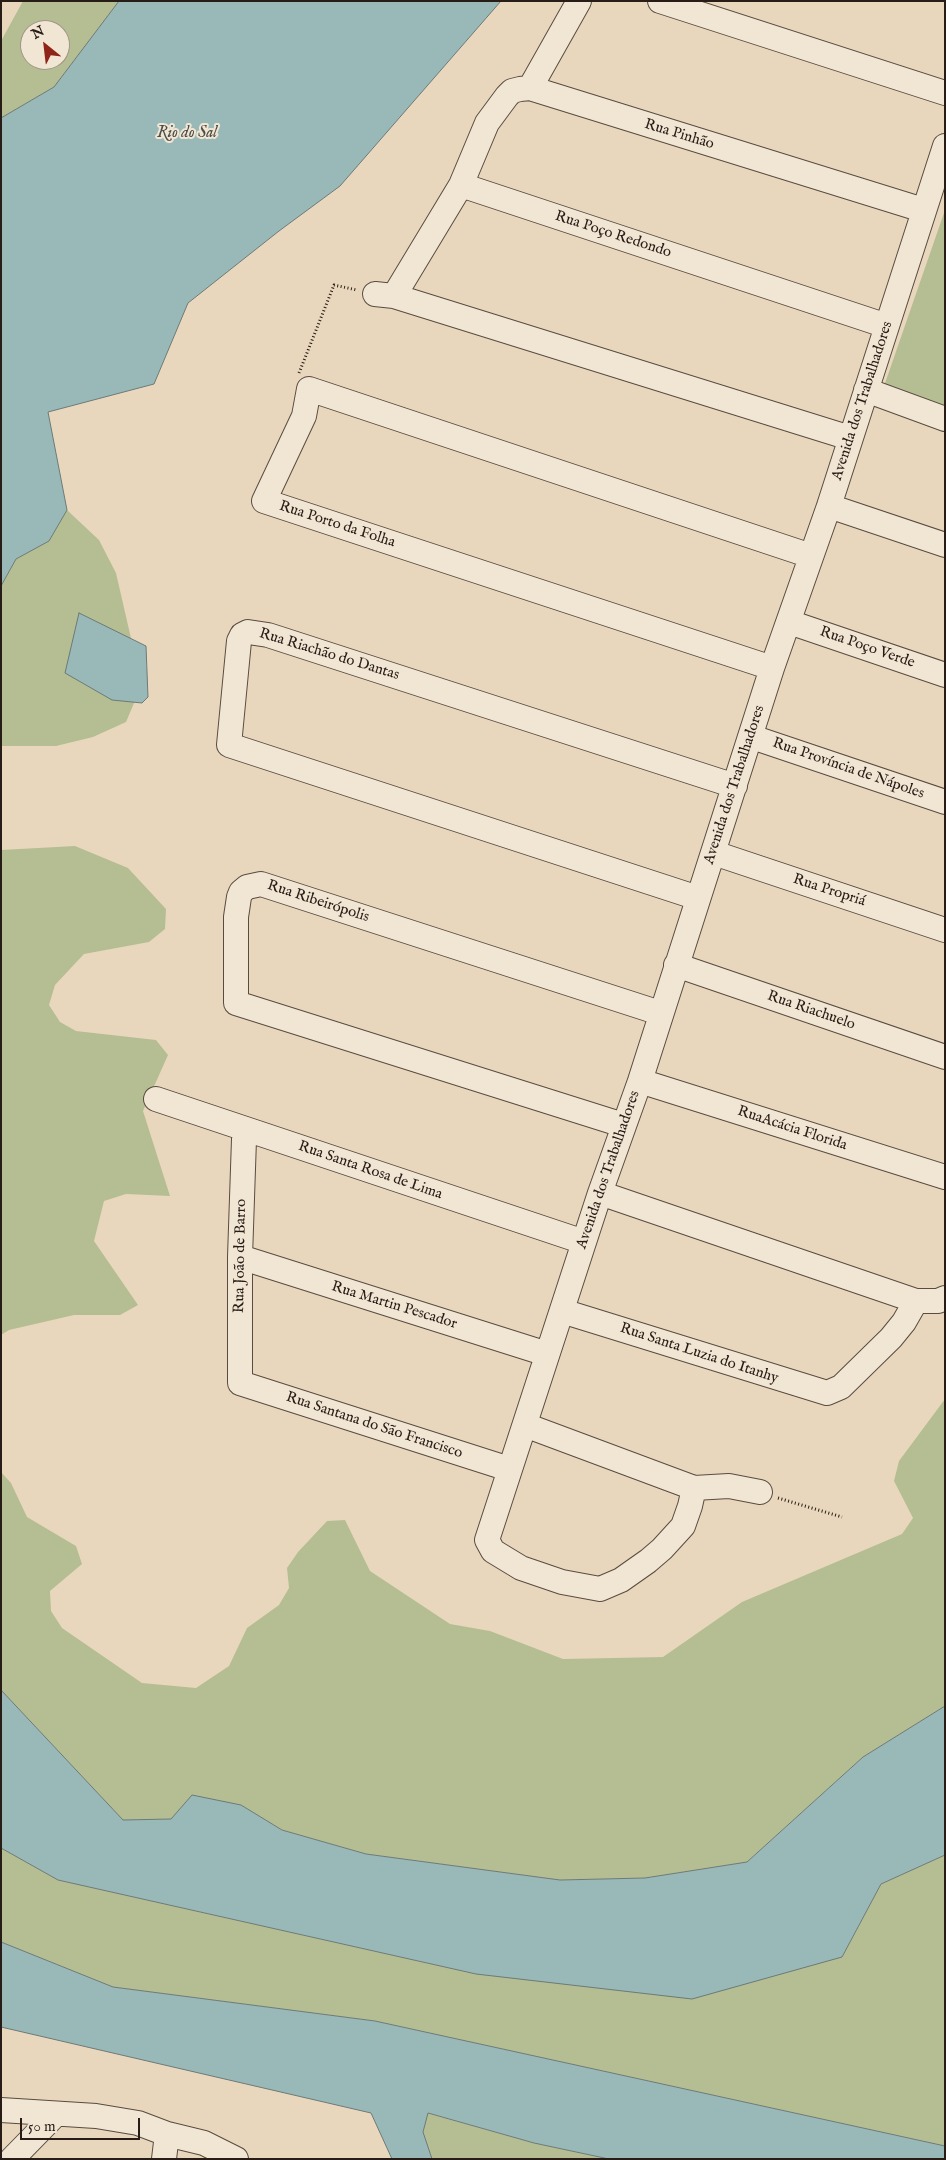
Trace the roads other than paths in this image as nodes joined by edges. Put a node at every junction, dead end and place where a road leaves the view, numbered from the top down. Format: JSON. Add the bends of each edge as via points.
{"nodes":[{"id":1,"x":579,"y":1,"type":"edge"},
{"id":2,"x":660,"y":1,"type":"edge"},
{"id":3,"x":530,"y":88,"type":"junction"},
{"id":4,"x":945,"y":93,"type":"edge"},
{"id":5,"x":945,"y":146,"type":"edge"},
{"id":6,"x":940,"y":176,"type":"edge"},
{"id":7,"x":461,"y":185,"type":"junction"},
{"id":8,"x":923,"y":210,"type":"junction"},
{"id":9,"x":887,"y":326,"type":"junction"},
{"id":10,"x":866,"y":390,"type":"junction"},
{"id":11,"x":945,"y":419,"type":"edge"},
{"id":12,"x":850,"y":438,"type":"junction"},
{"id":13,"x":829,"y":506,"type":"junction"},
{"id":14,"x":945,"y":545,"type":"edge"},
{"id":15,"x":811,"y":556,"type":"junction"},
{"id":16,"x":789,"y":622,"type":"junction"},
{"id":17,"x":772,"y":668,"type":"junction"},
{"id":18,"x":945,"y":674,"type":"edge"},
{"id":19,"x":752,"y":736,"type":"junction"},
{"id":20,"x":735,"y":786,"type":"junction"},
{"id":21,"x":945,"y":802,"type":"edge"},
{"id":22,"x":714,"y":853,"type":"junction"},
{"id":23,"x":698,"y":898,"type":"junction"},
{"id":24,"x":945,"y":930,"type":"edge"},
{"id":25,"x":676,"y":965,"type":"junction"},
{"id":26,"x":660,"y":1013,"type":"junction"},
{"id":27,"x":945,"y":1057,"type":"edge"},
{"id":28,"x":640,"y":1080,"type":"junction"},
{"id":29,"x":156,"y":1099,"type":"dead end"},
{"id":30,"x":623,"y":1125,"type":"junction"},
{"id":31,"x":251,"y":1131,"type":"junction"},
{"id":32,"x":945,"y":1178,"type":"edge"},
{"id":33,"x":600,"y":1193,"type":"junction"},
{"id":34,"x":584,"y":1242,"type":"junction"},
{"id":35,"x":240,"y":1257,"type":"junction"},
{"id":36,"x":945,"y":1298,"type":"edge"},
{"id":37,"x":916,"y":1301,"type":"junction"},
{"id":38,"x":562,"y":1311,"type":"junction"},
{"id":39,"x":547,"y":1354,"type":"junction"},
{"id":40,"x":240,"y":1384,"type":"joint"},
{"id":41,"x":526,"y":1425,"type":"junction"},
{"id":42,"x":509,"y":1469,"type":"junction"},
{"id":43,"x":694,"y":1488,"type":"junction"},
{"id":44,"x":760,"y":1492,"type":"road end"},
{"id":45,"x":1,"y":2110,"type":"edge"},
{"id":46,"x":55,"y":2115,"type":"junction"},
{"id":47,"x":167,"y":2134,"type":"junction"},
{"id":48,"x":12,"y":2159,"type":"edge"},
{"id":49,"x":164,"y":2159,"type":"edge"},
{"id":50,"x":236,"y":2159,"type":"edge"}],
"edges":[{"from":1,"to":3,"type":"street"},
{"from":2,"to":4,"type":"street"},
{"from":3,"to":7,"type":"street","via":[[512,91],[501,103],[487,123]]},
{"from":3,"to":8,"type":"street","name":"Rua Pinhão"},
{"from":5,"to":6,"type":"street","name":"Avenida dos Trabalhadores"},
{"from":6,"to":8,"type":"street","name":"Avenida dos Trabalhadores"},
{"from":7,"to":9,"type":"street","name":"Rua Poço Redondo"},
{"from":7,"to":12,"type":"street","via":[[385,295]]},
{"from":8,"to":9,"type":"street","name":"Avenida dos Trabalhadores"},
{"from":9,"to":10,"type":"street","name":"Avenida dos Trabalhadores"},
{"from":10,"to":11,"type":"street"},
{"from":10,"to":12,"type":"street","name":"Avenida dos Trabalhadores"},
{"from":12,"to":13,"type":"street","name":"Avenida dos Trabalhadores"},
{"from":13,"to":14,"type":"street"},
{"from":13,"to":15,"type":"street","name":"Avenida dos Trabalhadores"},
{"from":15,"to":16,"type":"street","name":"Avenida dos Trabalhadores"},
{"from":15,"to":17,"type":"street","name":"Rua Porto da Folha","via":[[309,389],[304,416],[264,501]]},
{"from":16,"to":17,"type":"street","name":"Avenida dos Trabalhadores"},
{"from":16,"to":18,"type":"street","name":"Rua Poço Verde"},
{"from":17,"to":19,"type":"street","name":"Avenida dos Trabalhadores"},
{"from":19,"to":20,"type":"street","name":"Avenida dos Trabalhadores"},
{"from":19,"to":21,"type":"street","name":"Rua Província de Nápoles"},
{"from":20,"to":22,"type":"street","name":"Avenida dos Trabalhadores"},
{"from":20,"to":23,"type":"street","name":"Rua Riachão do Dantas","via":[[268,635],[248,632],[239,641],[229,745]]},
{"from":22,"to":23,"type":"street","name":"Avenida dos Trabalhadores"},
{"from":22,"to":24,"type":"street","name":"Rua Propriá"},
{"from":23,"to":25,"type":"street","name":"Avenida dos Trabalhadores"},
{"from":25,"to":26,"type":"street","name":"Avenida dos Trabalhadores"},
{"from":25,"to":27,"type":"street","name":"Rua Riachuelo"},
{"from":26,"to":28,"type":"street","name":"Avenida dos Trabalhadores"},
{"from":26,"to":30,"type":"street","name":"Rua Ribeirópolis","via":[[261,884],[247,887],[239,898],[236,1003]]},
{"from":28,"to":30,"type":"street","name":"Avenida dos Trabalhadores"},
{"from":28,"to":32,"type":"street","name":"RuaAcácia Florida"},
{"from":29,"to":31,"type":"street","name":"Rua Santa Rosa de Lima"},
{"from":30,"to":33,"type":"street","name":"Avenida dos Trabalhadores"},
{"from":31,"to":34,"type":"street","name":"Rua Santa Rosa de Lima"},
{"from":31,"to":35,"type":"street","name":"Rua João de Barro","via":[[244,1138]]},
{"from":33,"to":34,"type":"street","name":"Avenida dos Trabalhadores"},
{"from":33,"to":37,"type":"street"},
{"from":34,"to":38,"type":"street","name":"Avenida dos Trabalhadores"},
{"from":35,"to":39,"type":"street","name":"Rua Martin Pescador"},
{"from":35,"to":40,"type":"street","name":"Rua João de Barro"},
{"from":36,"to":37,"type":"street"},
{"from":37,"to":38,"type":"street","name":"Rua Santa Luzia do Itanhy","via":[[892,1338],[836,1391],[827,1394]]},
{"from":38,"to":39,"type":"street","name":"Avenida dos Trabalhadores"},
{"from":39,"to":41,"type":"street","name":"Avenida dos Trabalhadores"},
{"from":40,"to":42,"type":"street","name":"Rua Santana do São Francisco"},
{"from":41,"to":42,"type":"street","name":"Avenida dos Trabalhadores"},
{"from":41,"to":43,"type":"street"},
{"from":42,"to":43,"type":"street","name":"Avenida dos Trabalhadores","via":[[487,1540],[490,1548],[521,1568],[593,1589],[621,1580],[668,1543],[683,1526]]},
{"from":43,"to":44,"type":"street","via":[[729,1486]]},
{"from":45,"to":46,"type":"street"},
{"from":46,"to":47,"type":"street","via":[[120,2119]]},
{"from":46,"to":48,"type":"street"},
{"from":47,"to":49,"type":"street"},
{"from":47,"to":50,"type":"street","via":[[204,2143]]}]}
